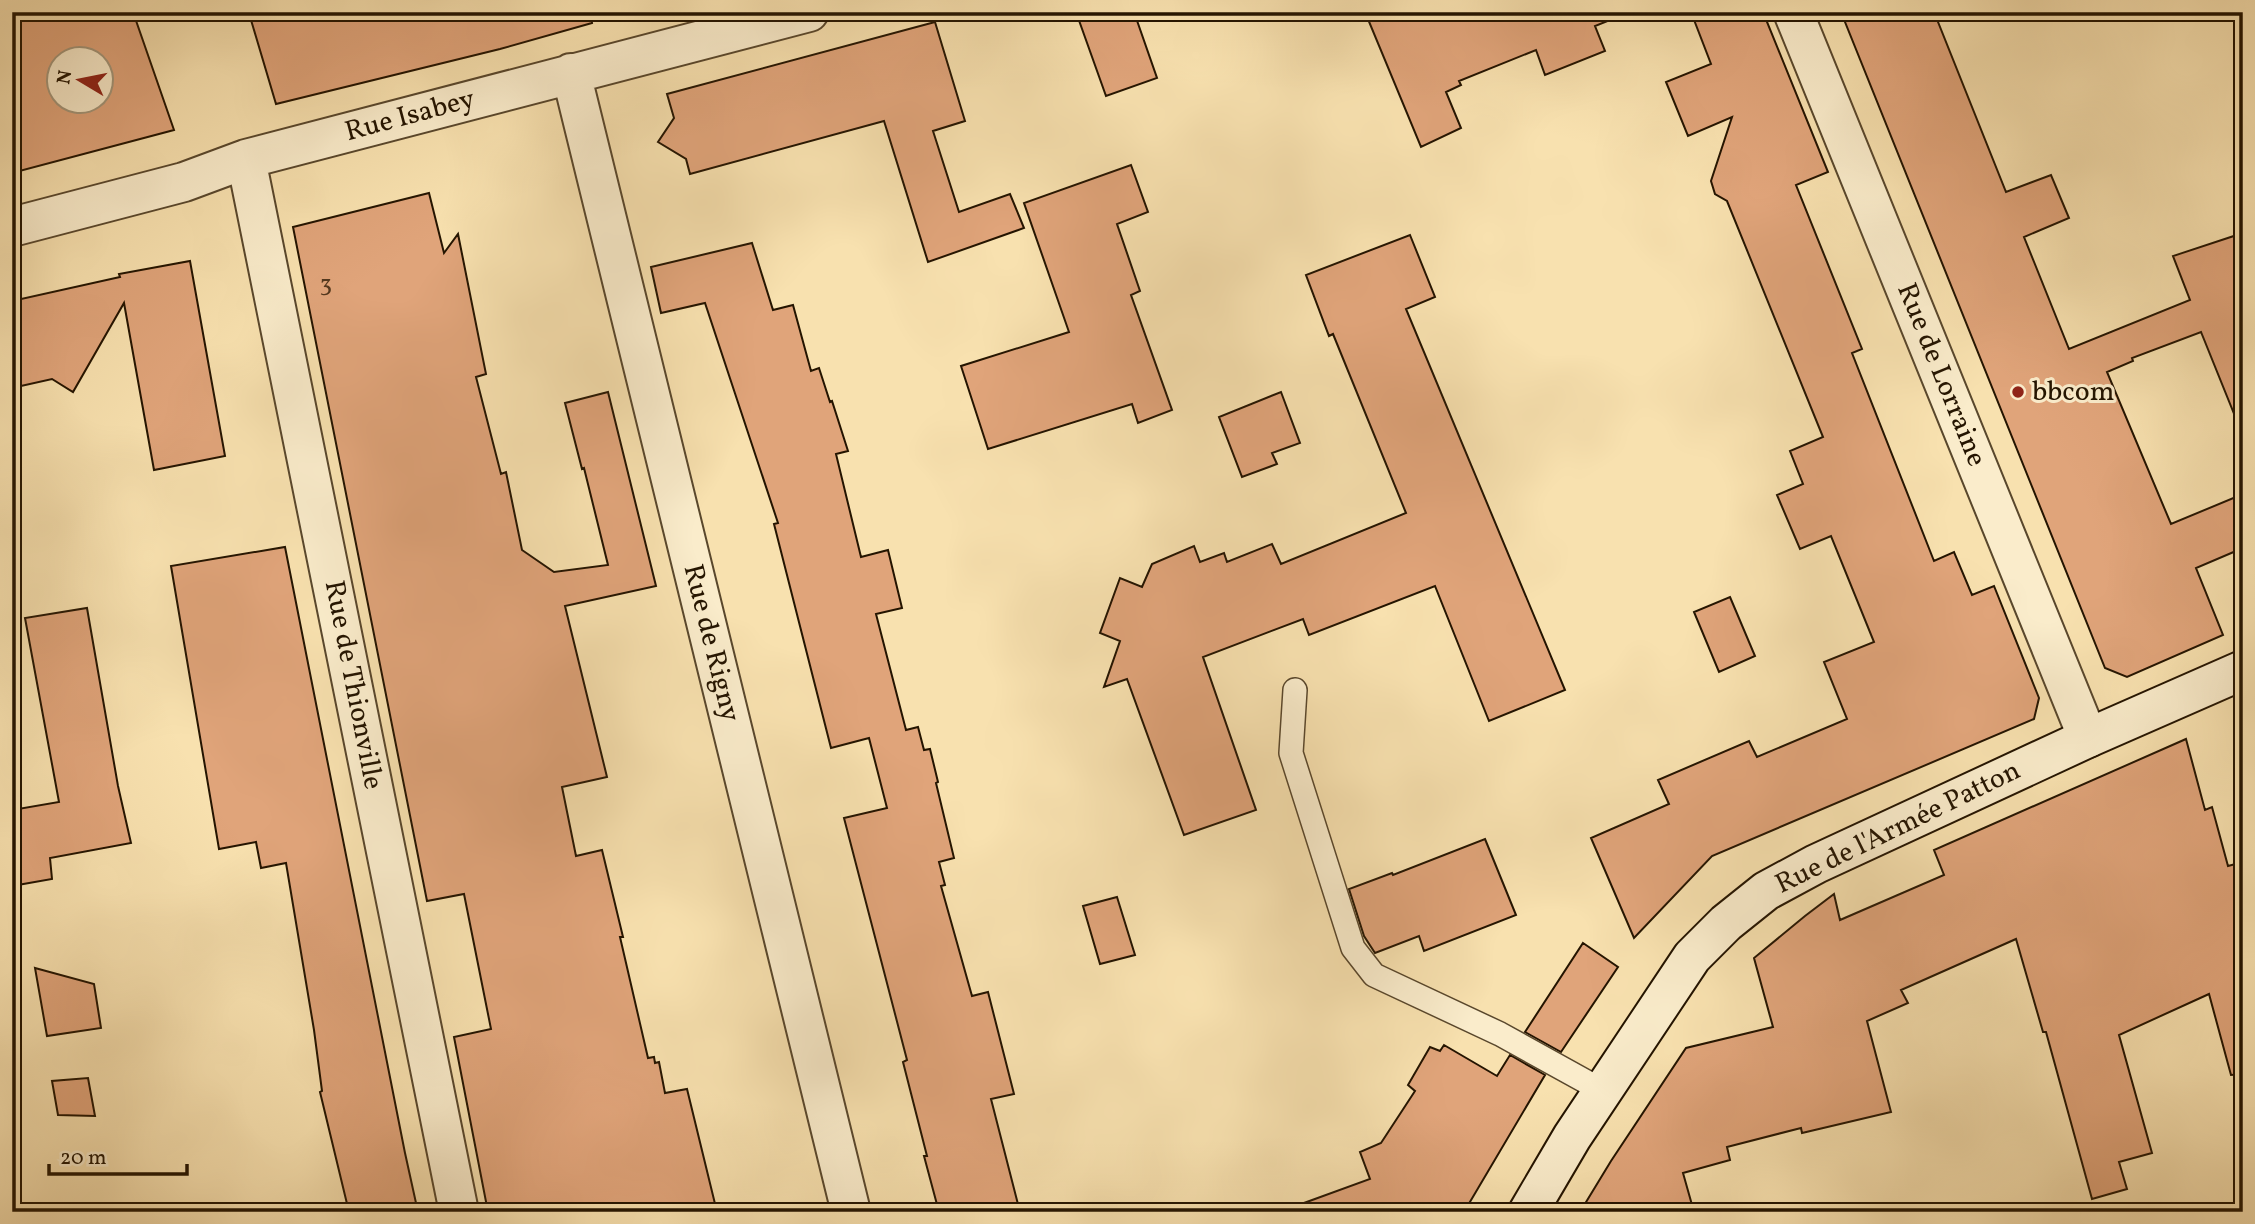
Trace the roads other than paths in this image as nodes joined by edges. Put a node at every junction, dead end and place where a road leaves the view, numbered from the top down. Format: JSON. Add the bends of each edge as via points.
{"nodes":[{"id":1,"x":809,"y":12,"type":"edge"},
{"id":2,"x":1793,"y":12,"type":"edge"},
{"id":3,"x":571,"y":74,"type":"junction"},
{"id":4,"x":246,"y":159,"type":"junction"},
{"id":5,"x":12,"y":227,"type":"edge"},
{"id":6,"x":2243,"y":670,"type":"edge"},
{"id":7,"x":1295,"y":690,"type":"dead end"},
{"id":8,"x":2088,"y":738,"type":"junction"},
{"id":9,"x":1603,"y":1091,"type":"junction"},
{"id":10,"x":459,"y":1212,"type":"edge"},
{"id":11,"x":851,"y":1212,"type":"edge"},
{"id":12,"x":1528,"y":1212,"type":"edge"}],
"edges":[{"from":1,"to":3,"type":"street","name":"Rue Isabey"},
{"from":2,"to":8,"type":"street","name":"Rue de Lorraine"},
{"from":3,"to":4,"type":"street","name":"Rue Isabey"},
{"from":3,"to":11,"type":"street","name":"Rue de Rigny"},
{"from":4,"to":5,"type":"street","name":"Rue Isabey","via":[[184,182]]},
{"from":4,"to":10,"type":"street","name":"Rue de Thionville"},
{"from":6,"to":8,"type":"street","name":"Rue de l'Armée Patton"},
{"from":7,"to":9,"type":"lane","via":[[1291,753],[1353,948],[1374,975],[1500,1034]]},
{"from":8,"to":9,"type":"street","name":"Rue de l'Armée Patton","via":[[1766,891],[1692,957]]},
{"from":9,"to":12,"type":"street","name":"Rue de l'Armée Patton"}]}
